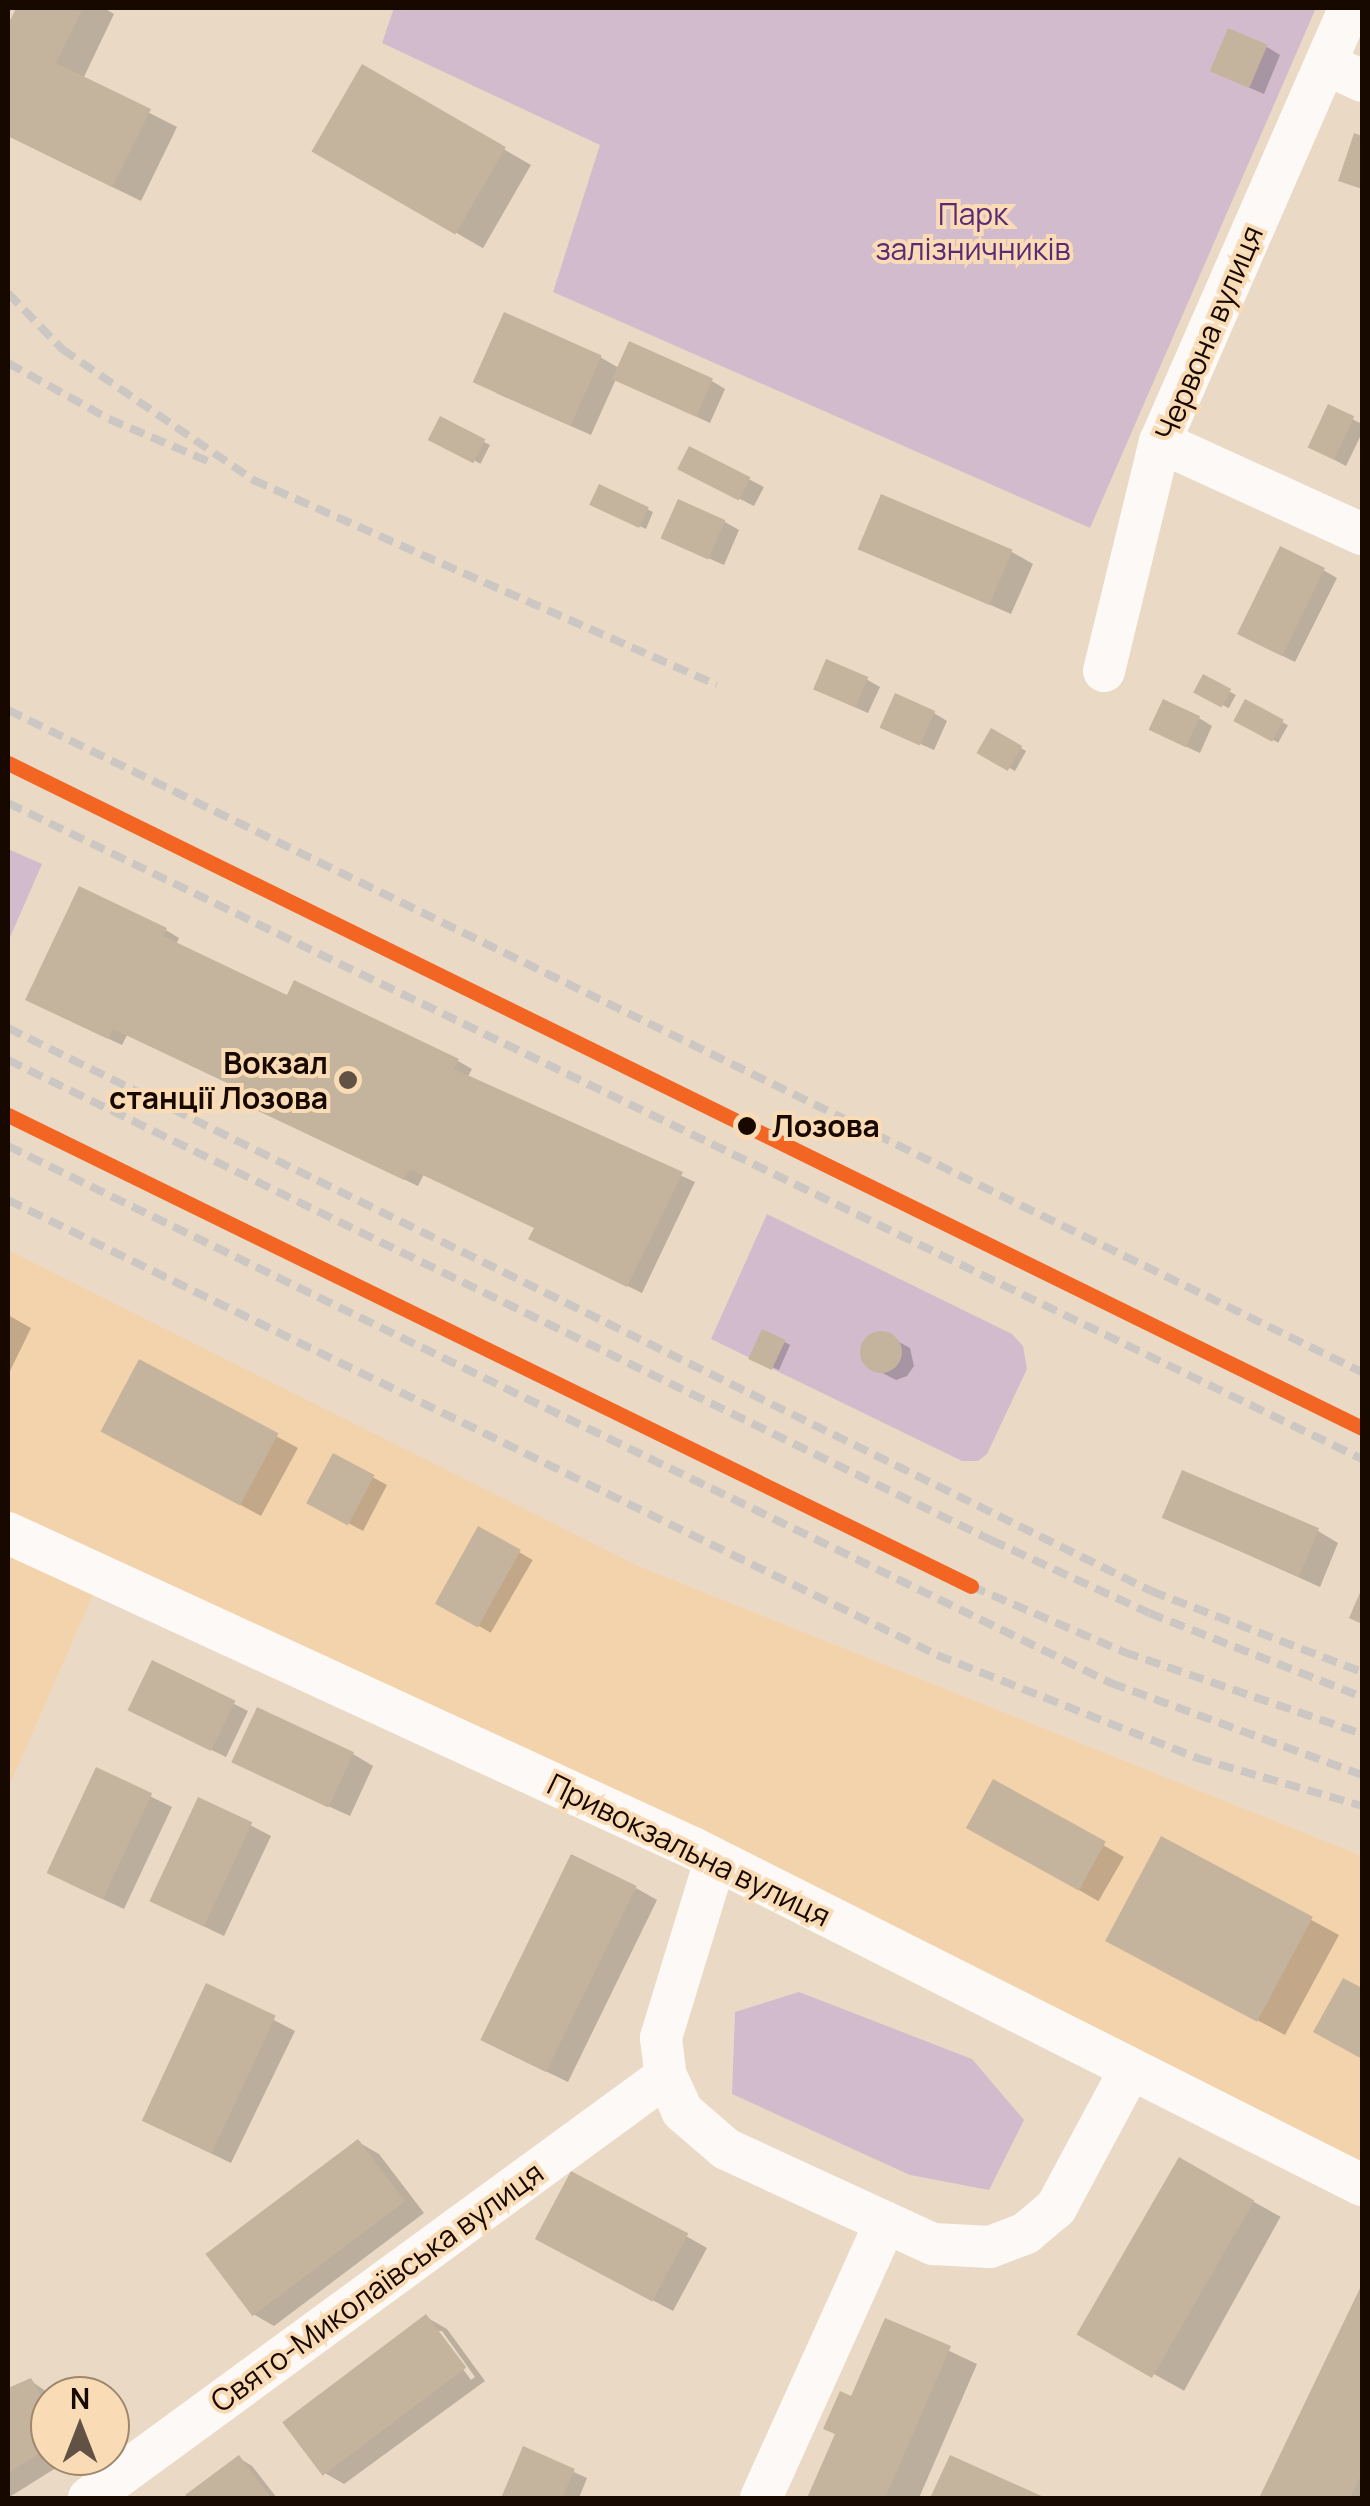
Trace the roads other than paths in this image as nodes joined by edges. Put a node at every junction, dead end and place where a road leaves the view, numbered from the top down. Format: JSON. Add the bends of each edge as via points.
{"nodes":[{"id":1,"x":1350,"y":8,"type":"edge"},
{"id":2,"x":1344,"y":72,"type":"edge"},
{"id":3,"x":1160,"y":442,"type":"junction"},
{"id":4,"x":1362,"y":534,"type":"edge"},
{"id":5,"x":1104,"y":671,"type":"dead end"},
{"id":6,"x":8,"y":1533,"type":"edge"},
{"id":7,"x":715,"y":1861,"type":"junction"},
{"id":8,"x":1130,"y":2070,"type":"junction"},
{"id":9,"x":666,"y":2076,"type":"junction"},
{"id":10,"x":1362,"y":2185,"type":"edge"},
{"id":11,"x":885,"y":2223,"type":"junction"},
{"id":12,"x":88,"y":2498,"type":"edge"},
{"id":13,"x":761,"y":2498,"type":"edge"}],
"edges":[{"from":1,"to":2,"type":"street","name":"Червона вулиця"},
{"from":2,"to":3,"type":"street","name":"Червона вулиця"},
{"from":3,"to":4,"type":"street"},
{"from":3,"to":5,"type":"street","name":"Червона вулиця"},
{"from":6,"to":7,"type":"street","name":"Привокзальна вулиця"},
{"from":7,"to":8,"type":"street","name":"Привокзальна вулиця"},
{"from":7,"to":9,"type":"street","via":[[664,2018]]},
{"from":8,"to":10,"type":"street","name":"Привокзальна вулиця"},
{"from":8,"to":11,"type":"street","via":[[1068,2193],[1026,2233],[990,2246],[952,2248]]},
{"from":9,"to":11,"type":"street","via":[[682,2111],[709,2138]]},
{"from":9,"to":12,"type":"street","name":"Свято-Миколаївська вулиця"},
{"from":11,"to":13,"type":"street"}]}
